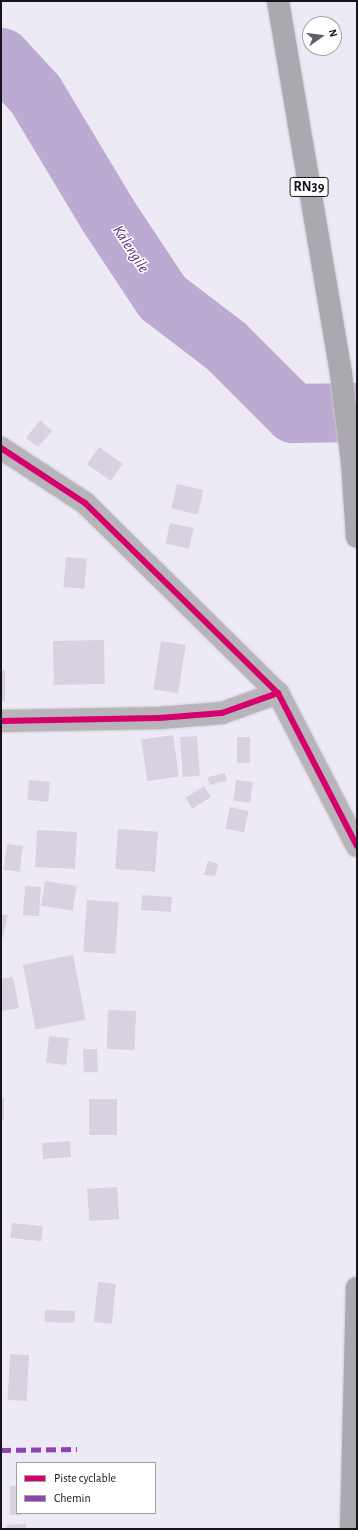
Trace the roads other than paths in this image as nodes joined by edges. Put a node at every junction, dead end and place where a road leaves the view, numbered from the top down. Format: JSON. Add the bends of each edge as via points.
{"nodes":[{"id":1,"x":278,"y":1,"type":"edge"},
{"id":2,"x":1,"y":448,"type":"edge"},
{"id":3,"x":357,"y":537,"type":"edge"},
{"id":4,"x":278,"y":693,"type":"junction"},
{"id":5,"x":1,"y":721,"type":"edge"},
{"id":6,"x":357,"y":846,"type":"edge"},
{"id":7,"x":357,"y":1288,"type":"edge"},
{"id":8,"x":351,"y":1529,"type":"edge"}],
"edges":[{"from":1,"to":3,"type":"highway","number":"RN39","via":[[341,374],[352,462]]},
{"from":2,"to":4,"type":"street","via":[[85,504]]},
{"from":4,"to":5,"type":"street","via":[[222,713],[159,718]]},
{"from":4,"to":6,"type":"street"},
{"from":7,"to":8,"type":"highway"}]}
